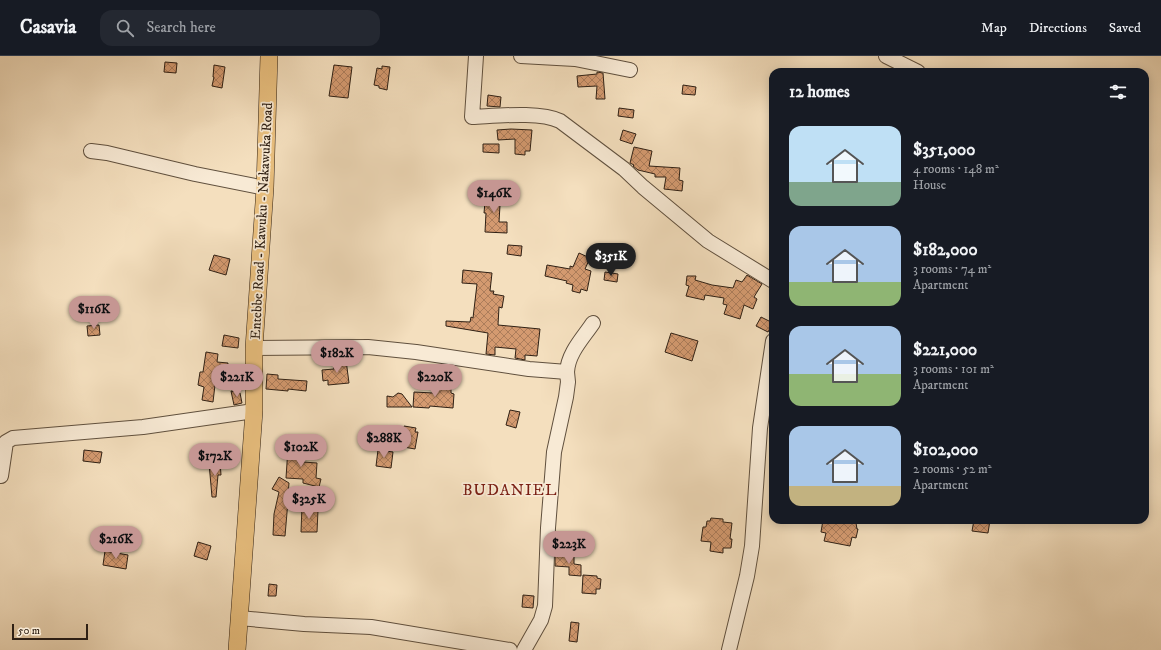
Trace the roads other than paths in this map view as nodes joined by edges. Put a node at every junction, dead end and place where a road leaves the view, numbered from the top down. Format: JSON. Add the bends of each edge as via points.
{"nodes":[{"id":1,"x":269,"y":56,"type":"edge"},
{"id":2,"x":476,"y":56,"type":"edge"},
{"id":3,"x":520,"y":56,"type":"edge"},
{"id":4,"x":886,"y":56,"type":"edge"},
{"id":5,"x":910,"y":68,"type":"edge"},
{"id":6,"x":630,"y":70,"type":"dead end"},
{"id":7,"x":91,"y":151,"type":"dead end"},
{"id":8,"x":265,"y":188,"type":"junction"},
{"id":9,"x":769,"y":279,"type":"edge"},
{"id":10,"x":593,"y":323,"type":"dead end"},
{"id":11,"x":254,"y":348,"type":"junction"},
{"id":12,"x":769,"y":370,"type":"edge"},
{"id":13,"x":567,"y":372,"type":"junction"},
{"id":14,"x":254,"y":411,"type":"junction"},
{"id":15,"x":2,"y":476,"type":"dead end"},
{"id":16,"x":239,"y":618,"type":"junction"},
{"id":17,"x":236,"y":650,"type":"edge"},
{"id":18,"x":510,"y":650,"type":"edge"},
{"id":19,"x":524,"y":650,"type":"edge"},
{"id":20,"x":729,"y":650,"type":"edge"}],
"edges":[{"from":1,"to":8,"type":"main road","name":"Entebbe Road - Kawuku - Nakawuka Road"},
{"from":2,"to":9,"type":"street","via":[[472,117],[541,115],[560,121],[624,169],[708,241]]},
{"from":3,"to":6,"type":"street","via":[[575,59]]},
{"from":4,"to":5,"type":"street"},
{"from":7,"to":8,"type":"street","via":[[107,152]]},
{"from":8,"to":11,"type":"main road","name":"Entebbe Road - Kawuku - Nakawuka Road"},
{"from":10,"to":13,"type":"street","via":[[574,351]]},
{"from":11,"to":13,"type":"street","via":[[368,347],[529,370]]},
{"from":11,"to":14,"type":"main road","name":"Entebbe Road - Kawuku - Nakawuka Road"},
{"from":12,"to":20,"type":"street","via":[[759,441],[752,546]]},
{"from":13,"to":19,"type":"street","via":[[566,397],[554,452],[545,606],[541,620]]},
{"from":14,"to":15,"type":"street","via":[[144,427],[9,439],[6,442]]},
{"from":14,"to":16,"type":"main road","name":"Entebbe Road - Kawuku - Nakawuka Road"},
{"from":16,"to":17,"type":"main road","name":"Entebbe Road - Kawuku - Nakawuka Road"},
{"from":16,"to":18,"type":"street","via":[[371,628]]}]}
